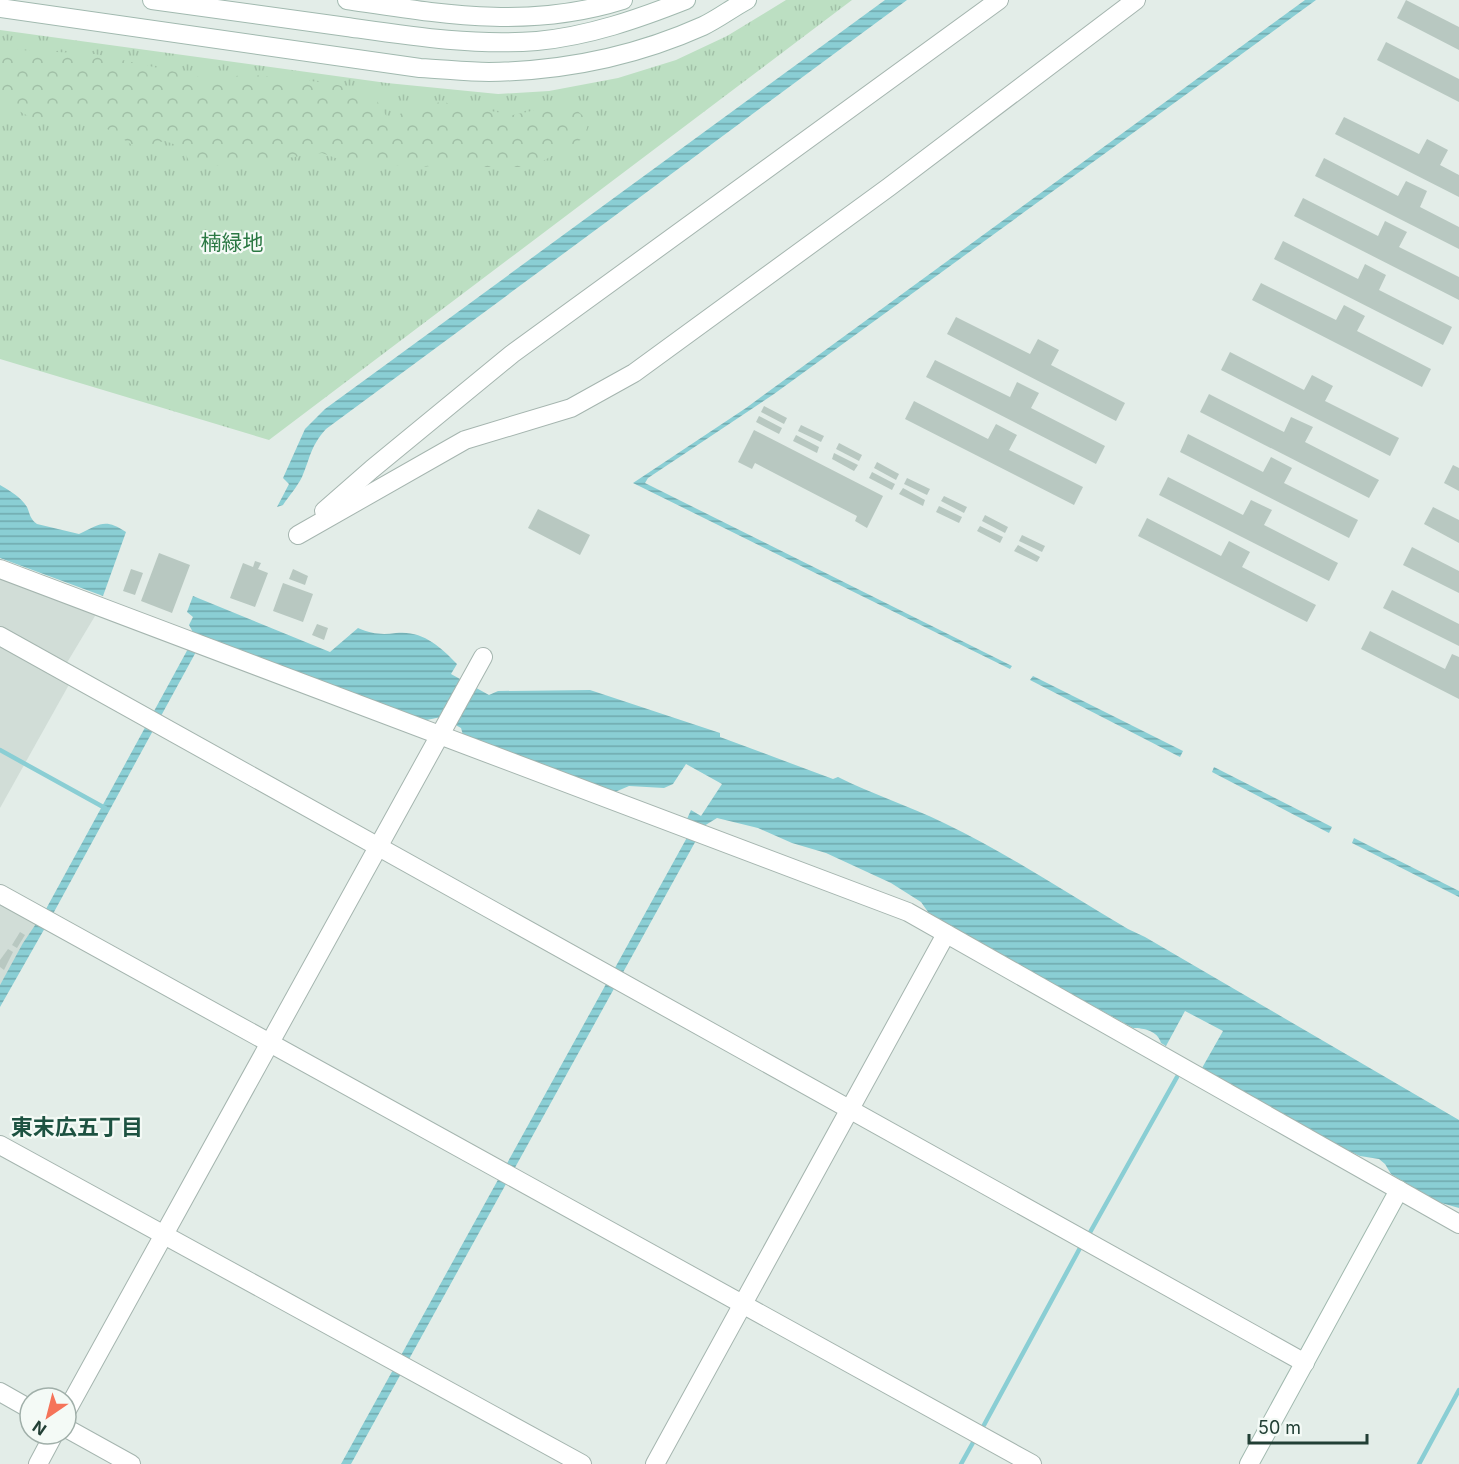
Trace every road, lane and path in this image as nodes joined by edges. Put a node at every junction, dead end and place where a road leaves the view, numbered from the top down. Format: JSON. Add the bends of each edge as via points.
{"nodes":[{"id":1,"x":152,"y":0,"type":"edge"},
{"id":2,"x":347,"y":0,"type":"edge"},
{"id":3,"x":623,"y":0,"type":"edge"},
{"id":4,"x":687,"y":0,"type":"edge"},
{"id":5,"x":747,"y":0,"type":"edge"},
{"id":6,"x":999,"y":0,"type":"edge"},
{"id":7,"x":1136,"y":0,"type":"edge"},
{"id":8,"x":0,"y":8,"type":"edge"},
{"id":9,"x":0,"y":569,"type":"edge"},
{"id":10,"x":0,"y":636,"type":"edge"},
{"id":11,"x":480,"y":664,"type":"dead end"},
{"id":12,"x":443,"y":731,"type":"junction"},
{"id":13,"x":379,"y":848,"type":"junction"},
{"id":14,"x":0,"y":894,"type":"edge"},
{"id":15,"x":946,"y":934,"type":"junction"},
{"id":16,"x":270,"y":1045,"type":"junction"},
{"id":17,"x":850,"y":1109,"type":"junction"},
{"id":18,"x":0,"y":1145,"type":"edge"},
{"id":19,"x":1399,"y":1190,"type":"junction"},
{"id":20,"x":1459,"y":1224,"type":"edge"},
{"id":21,"x":164,"y":1235,"type":"junction"},
{"id":22,"x":743,"y":1303,"type":"junction"},
{"id":23,"x":1305,"y":1363,"type":"junction"},
{"id":24,"x":78,"y":1390,"type":"edge"},
{"id":25,"x":0,"y":1392,"type":"edge"},
{"id":26,"x":18,"y":1402,"type":"edge"},
{"id":27,"x":78,"y":1435,"type":"edge"},
{"id":28,"x":48,"y":1446,"type":"edge"},
{"id":29,"x":38,"y":1464,"type":"edge"},
{"id":30,"x":131,"y":1464,"type":"edge"},
{"id":31,"x":582,"y":1464,"type":"edge"},
{"id":32,"x":655,"y":1464,"type":"edge"},
{"id":33,"x":1032,"y":1464,"type":"edge"},
{"id":34,"x":1249,"y":1464,"type":"edge"}],
"edges":[{"from":1,"to":4,"type":"street","via":[[423,38],[487,43],[587,33]]},
{"from":2,"to":3,"type":"street","via":[[481,18],[539,17]]},
{"from":5,"to":8,"type":"street","via":[[704,25],[634,51],[541,70],[487,72],[420,68]]},
{"from":6,"to":7,"type":"street","via":[[512,354],[298,534],[465,440],[572,408],[634,373],[889,188]]},
{"from":9,"to":12,"type":"street"},
{"from":10,"to":13,"type":"street"},
{"from":11,"to":12,"type":"street"},
{"from":12,"to":13,"type":"street"},
{"from":12,"to":15,"type":"street","via":[[908,912]]},
{"from":13,"to":16,"type":"street"},
{"from":13,"to":17,"type":"street"},
{"from":14,"to":16,"type":"street"},
{"from":15,"to":17,"type":"street"},
{"from":15,"to":19,"type":"street"},
{"from":16,"to":21,"type":"street"},
{"from":16,"to":22,"type":"street"},
{"from":17,"to":22,"type":"street"},
{"from":17,"to":23,"type":"street"},
{"from":18,"to":21,"type":"street"},
{"from":19,"to":20,"type":"street"},
{"from":19,"to":23,"type":"street"},
{"from":21,"to":24,"type":"street"},
{"from":21,"to":31,"type":"street"},
{"from":22,"to":32,"type":"street"},
{"from":22,"to":33,"type":"street"},
{"from":23,"to":34,"type":"street"},
{"from":25,"to":26,"type":"street"},
{"from":27,"to":30,"type":"street"},
{"from":28,"to":29,"type":"street"}]}
